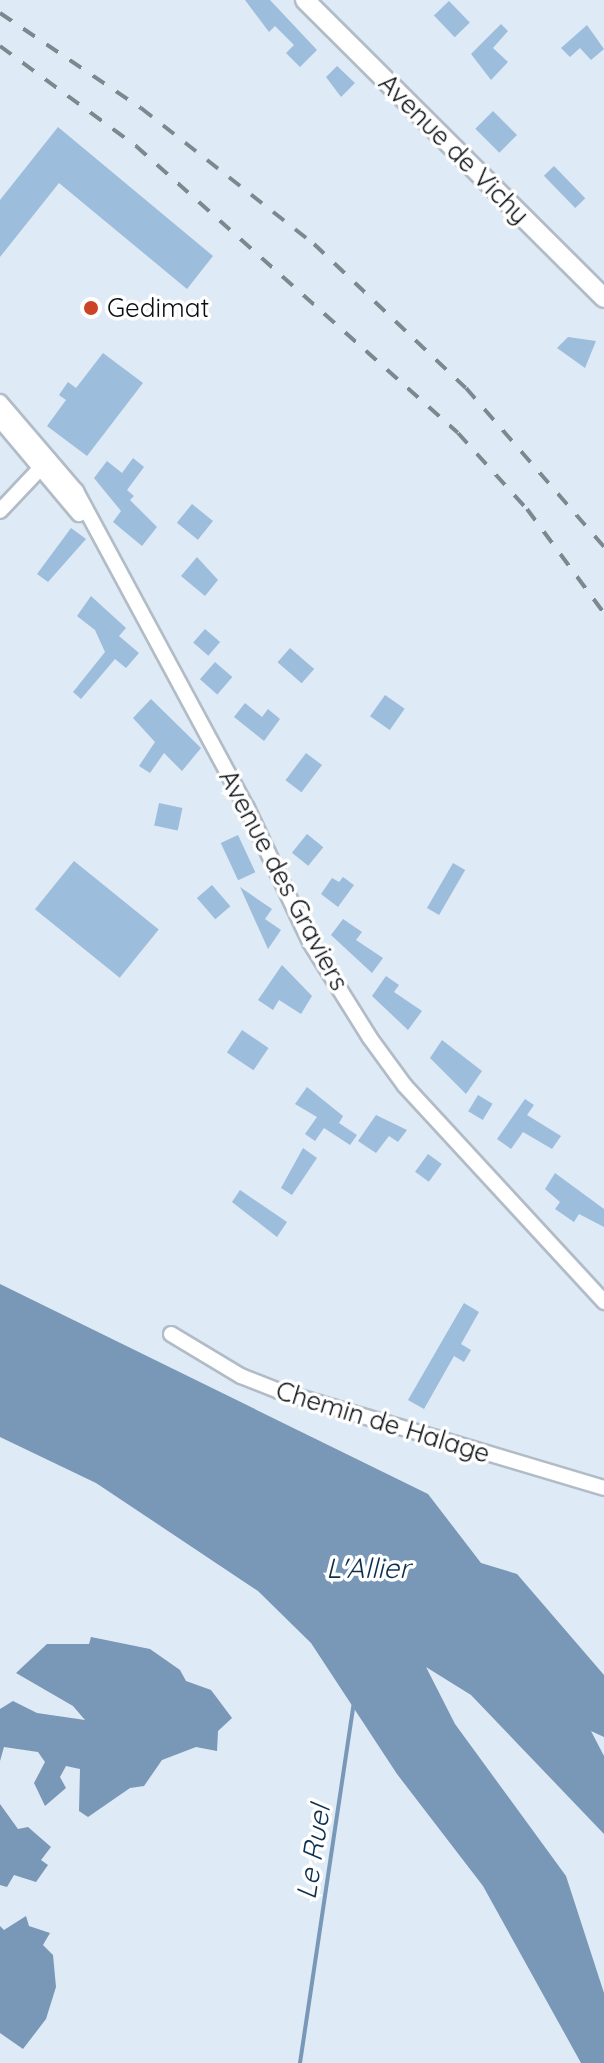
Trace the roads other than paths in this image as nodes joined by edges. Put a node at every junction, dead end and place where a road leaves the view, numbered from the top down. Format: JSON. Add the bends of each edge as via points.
{"nodes":[{"id":1,"x":305,"y":0,"type":"edge"},
{"id":2,"x":604,"y":298,"type":"edge"},
{"id":3,"x":0,"y":402,"type":"edge"},
{"id":4,"x":0,"y":420,"type":"edge"},
{"id":5,"x":46,"y":462,"type":"junction"},
{"id":6,"x":0,"y":511,"type":"edge"},
{"id":7,"x":604,"y":1302,"type":"edge"},
{"id":8,"x":171,"y":1334,"type":"dead end"},
{"id":9,"x":604,"y":1488,"type":"edge"}],
"edges":[{"from":1,"to":2,"type":"main road","name":"Avenue de Vichy"},
{"from":3,"to":5,"type":"street","name":"Avenue des Graviers"},
{"from":4,"to":5,"type":"street","name":"Avenue des Graviers"},
{"from":5,"to":6,"type":"street"},
{"from":5,"to":7,"type":"street","name":"Avenue des Graviers","via":[[76,491],[247,808],[310,942],[370,1038],[405,1086]]},
{"from":8,"to":9,"type":"street","name":"Chemin de Halage","via":[[241,1376],[279,1391]]}]}
